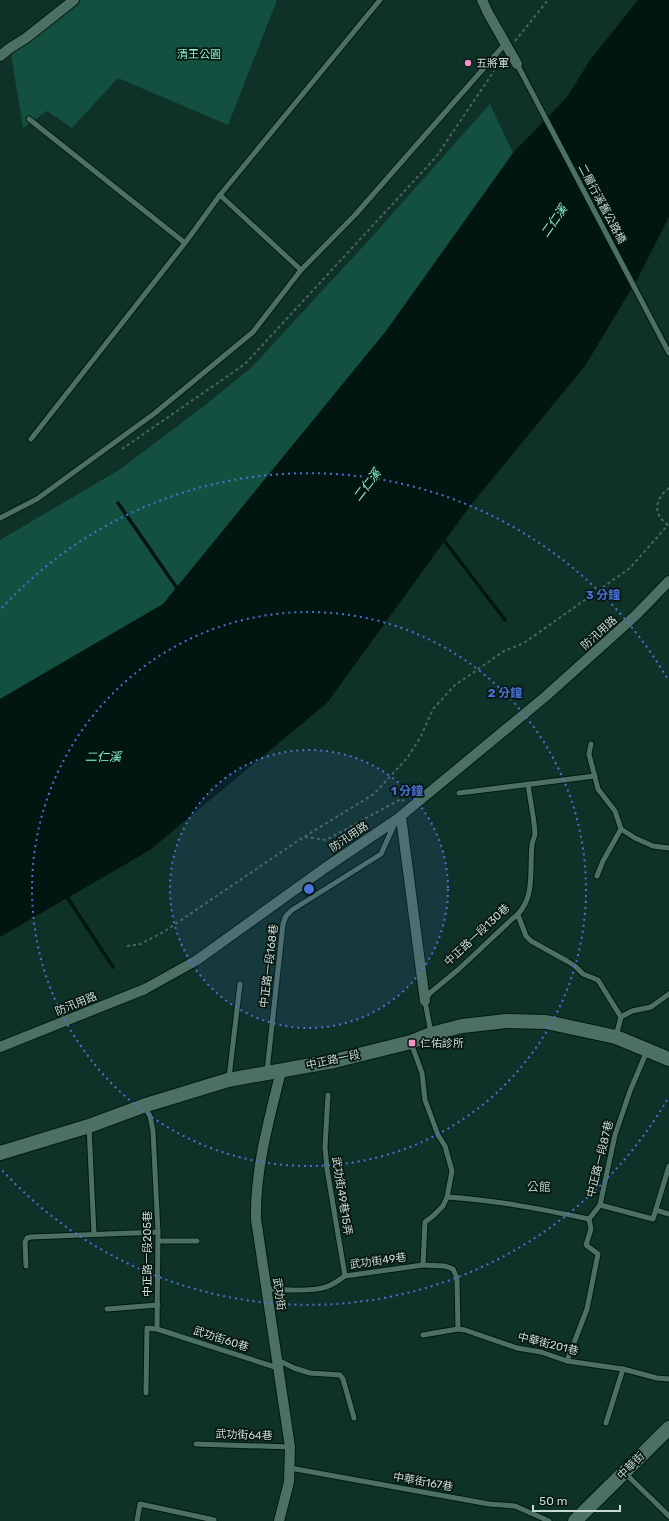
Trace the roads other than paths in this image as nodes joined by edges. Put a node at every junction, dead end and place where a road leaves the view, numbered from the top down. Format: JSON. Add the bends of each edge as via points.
{"nodes":[{"id":1,"x":74,"y":0,"type":"edge"},
{"id":2,"x":380,"y":0,"type":"edge"},
{"id":3,"x":482,"y":0,"type":"edge"},
{"id":4,"x":506,"y":47,"type":"junction"},
{"id":5,"x":0,"y":56,"type":"edge"},
{"id":6,"x":517,"y":64,"type":"joint"},
{"id":7,"x":30,"y":119,"type":"dead end"},
{"id":8,"x":220,"y":195,"type":"junction"},
{"id":9,"x":186,"y":243,"type":"junction"},
{"id":10,"x":301,"y":270,"type":"junction"},
{"id":11,"x":669,"y":353,"type":"edge"},
{"id":12,"x":31,"y":439,"type":"dead end"},
{"id":13,"x":0,"y":518,"type":"edge"},
{"id":14,"x":669,"y":581,"type":"edge"},
{"id":15,"x":591,"y":744,"type":"dead end"},
{"id":16,"x":595,"y":776,"type":"junction"},
{"id":17,"x":528,"y":784,"type":"junction"},
{"id":18,"x":459,"y":793,"type":"dead end"},
{"id":19,"x":399,"y":818,"type":"junction"},
{"id":20,"x":621,"y":829,"type":"junction"},
{"id":21,"x":669,"y":848,"type":"edge"},
{"id":22,"x":597,"y":876,"type":"dead end"},
{"id":23,"x":518,"y":915,"type":"junction"},
{"id":24,"x":240,"y":984,"type":"dead end"},
{"id":25,"x":669,"y":994,"type":"edge"},
{"id":26,"x":424,"y":1001,"type":"junction"},
{"id":27,"x":621,"y":1017,"type":"junction"},
{"id":28,"x":431,"y":1034,"type":"junction"},
{"id":29,"x":616,"y":1037,"type":"junction"},
{"id":30,"x":411,"y":1042,"type":"junction"},
{"id":31,"x":0,"y":1048,"type":"edge"},
{"id":32,"x":648,"y":1049,"type":"junction"},
{"id":33,"x":669,"y":1059,"type":"edge"},
{"id":34,"x":281,"y":1071,"type":"junction"},
{"id":35,"x":266,"y":1073,"type":"junction"},
{"id":36,"x":228,"y":1080,"type":"junction"},
{"id":37,"x":328,"y":1095,"type":"dead end"},
{"id":38,"x":143,"y":1106,"type":"junction"},
{"id":39,"x":89,"y":1126,"type":"junction"},
{"id":40,"x":0,"y":1153,"type":"edge"},
{"id":41,"x":669,"y":1166,"type":"edge"},
{"id":42,"x":447,"y":1197,"type":"junction"},
{"id":43,"x":600,"y":1205,"type":"junction"},
{"id":44,"x":656,"y":1210,"type":"junction"},
{"id":45,"x":669,"y":1214,"type":"edge"},
{"id":46,"x":589,"y":1219,"type":"junction"},
{"id":47,"x":158,"y":1232,"type":"junction"},
{"id":48,"x":94,"y":1234,"type":"junction"},
{"id":49,"x":158,"y":1241,"type":"junction"},
{"id":50,"x":197,"y":1241,"type":"dead end"},
{"id":51,"x":423,"y":1265,"type":"junction"},
{"id":52,"x":26,"y":1266,"type":"dead end"},
{"id":53,"x":345,"y":1276,"type":"junction"},
{"id":54,"x":267,"y":1289,"type":"junction"},
{"id":55,"x":158,"y":1305,"type":"junction"},
{"id":56,"x":107,"y":1309,"type":"dead end"},
{"id":57,"x":157,"y":1329,"type":"junction"},
{"id":58,"x":458,"y":1329,"type":"junction"},
{"id":59,"x":423,"y":1335,"type":"dead end"},
{"id":60,"x":567,"y":1361,"type":"junction"},
{"id":61,"x":278,"y":1364,"type":"junction"},
{"id":62,"x":623,"y":1369,"type":"junction"},
{"id":63,"x":669,"y":1379,"type":"edge"},
{"id":64,"x":146,"y":1393,"type":"dead end"},
{"id":65,"x":354,"y":1418,"type":"dead end"},
{"id":66,"x":606,"y":1423,"type":"dead end"},
{"id":67,"x":669,"y":1428,"type":"edge"},
{"id":68,"x":196,"y":1444,"type":"dead end"},
{"id":69,"x":290,"y":1447,"type":"junction"},
{"id":70,"x":290,"y":1468,"type":"junction"},
{"id":71,"x":624,"y":1472,"type":"junction"},
{"id":72,"x":669,"y":1516,"type":"edge"},
{"id":73,"x":214,"y":1520,"type":"edge"},
{"id":74,"x":137,"y":1521,"type":"edge"},
{"id":75,"x":279,"y":1521,"type":"edge"},
{"id":76,"x":550,"y":1521,"type":"edge"},
{"id":77,"x":575,"y":1521,"type":"edge"}],
"edges":[{"from":1,"to":5,"type":"street"},
{"from":2,"to":8,"type":"lane"},
{"from":3,"to":4,"type":"street"},
{"from":4,"to":6,"type":"street"},
{"from":4,"to":10,"type":"lane","via":[[355,215]]},
{"from":6,"to":11,"type":"lane","name":"二層行溪舊公路橋"},
{"from":7,"to":9,"type":"lane"},
{"from":8,"to":9,"type":"lane"},
{"from":8,"to":10,"type":"lane"},
{"from":9,"to":12,"type":"lane"},
{"from":10,"to":13,"type":"lane","via":[[253,332],[155,414],[38,499]]},
{"from":14,"to":19,"type":"street","name":"防汛用路","via":[[635,616],[546,696]]},
{"from":15,"to":16,"type":"lane","via":[[589,754]]},
{"from":16,"to":17,"type":"lane"},
{"from":16,"to":20,"type":"lane","via":[[598,789],[615,811]]},
{"from":17,"to":18,"type":"lane"},
{"from":17,"to":23,"type":"lane","name":"中正路一段130巷","via":[[535,835],[532,845],[532,881],[526,903]]},
{"from":19,"to":26,"type":"street"},
{"from":19,"to":31,"type":"street","name":"防汛用路","via":[[197,960],[145,989]]},
{"from":19,"to":35,"type":"lane","name":"中正路一段168巷","via":[[381,854],[286,916]]},
{"from":20,"to":21,"type":"lane","via":[[653,846]]},
{"from":20,"to":22,"type":"lane"},
{"from":23,"to":26,"type":"lane","name":"中正路一段130巷"},
{"from":23,"to":27,"type":"lane","via":[[530,941],[567,961],[583,974],[598,980]]},
{"from":24,"to":36,"type":"lane"},
{"from":25,"to":27,"type":"lane","via":[[651,1007],[632,1011]]},
{"from":26,"to":28,"type":"lane"},
{"from":27,"to":29,"type":"lane"},
{"from":28,"to":29,"type":"street","name":"中正路一段","via":[[462,1026],[506,1021],[546,1022]]},
{"from":28,"to":30,"type":"street","name":"中正路一段"},
{"from":29,"to":32,"type":"street","name":"中正路一段"},
{"from":30,"to":34,"type":"street","name":"中正路一段"},
{"from":30,"to":42,"type":"lane","via":[[422,1073],[425,1100],[438,1135],[445,1146],[452,1171]]},
{"from":32,"to":33,"type":"street","name":"中正路一段"},
{"from":32,"to":43,"type":"lane","name":"中正路一段87巷","via":[[615,1135]]},
{"from":34,"to":35,"type":"street","name":"中正路一段"},
{"from":34,"to":54,"type":"street","name":"武功街","via":[[262,1146],[256,1204]]},
{"from":35,"to":36,"type":"street","name":"中正路一段"},
{"from":36,"to":38,"type":"street","name":"中正路一段"},
{"from":37,"to":53,"type":"lane","name":"武功街49巷15弄","via":[[325,1148]]},
{"from":38,"to":39,"type":"street","name":"中正路一段"},
{"from":38,"to":47,"type":"lane","name":"中正路一段205巷","via":[[150,1116],[154,1131]]},
{"from":39,"to":40,"type":"street","name":"中正路一段"},
{"from":39,"to":48,"type":"lane"},
{"from":41,"to":44,"type":"lane"},
{"from":42,"to":46,"type":"lane","via":[[517,1204]]},
{"from":42,"to":51,"type":"lane","via":[[443,1206],[425,1222]]},
{"from":43,"to":44,"type":"lane","via":[[653,1219]]},
{"from":43,"to":46,"type":"lane","name":"中正路一段87巷"},
{"from":44,"to":45,"type":"lane"},
{"from":46,"to":60,"type":"lane","via":[[591,1229],[586,1245],[598,1254],[587,1309]]},
{"from":47,"to":48,"type":"lane"},
{"from":47,"to":49,"type":"lane","name":"中正路一段205巷"},
{"from":48,"to":52,"type":"lane","via":[[27,1238]]},
{"from":49,"to":50,"type":"lane"},
{"from":49,"to":55,"type":"lane","name":"中正路一段205巷"},
{"from":51,"to":53,"type":"lane","name":"武功街49巷"},
{"from":51,"to":58,"type":"lane","name":"武功街49巷","via":[[453,1269],[457,1278]]},
{"from":53,"to":54,"type":"lane","name":"武功街49巷","via":[[325,1287]]},
{"from":54,"to":61,"type":"street","name":"武功街"},
{"from":55,"to":56,"type":"lane"},
{"from":55,"to":57,"type":"lane","name":"中正路一段205巷"},
{"from":57,"to":61,"type":"lane","name":"武功街60巷"},
{"from":57,"to":64,"type":"lane","via":[[146,1328]]},
{"from":58,"to":59,"type":"lane","name":"中華街201巷"},
{"from":58,"to":60,"type":"lane","name":"中華街201巷"},
{"from":60,"to":62,"type":"lane","name":"中華街201巷"},
{"from":61,"to":65,"type":"lane","name":"武功街60巷","via":[[310,1373],[340,1375]]},
{"from":61,"to":69,"type":"street","name":"武功街"},
{"from":62,"to":63,"type":"lane","name":"中華街201巷"},
{"from":62,"to":66,"type":"lane"},
{"from":67,"to":71,"type":"street","name":"中華街"},
{"from":68,"to":69,"type":"lane","name":"武功街64巷"},
{"from":69,"to":70,"type":"street","name":"武功街"},
{"from":70,"to":75,"type":"street","name":"武功街"},
{"from":70,"to":76,"type":"lane","name":"中華街167巷","via":[[489,1504],[509,1504]]},
{"from":71,"to":72,"type":"lane"},
{"from":71,"to":77,"type":"street","name":"中華街"},
{"from":73,"to":74,"type":"lane","via":[[140,1504]]}]}
